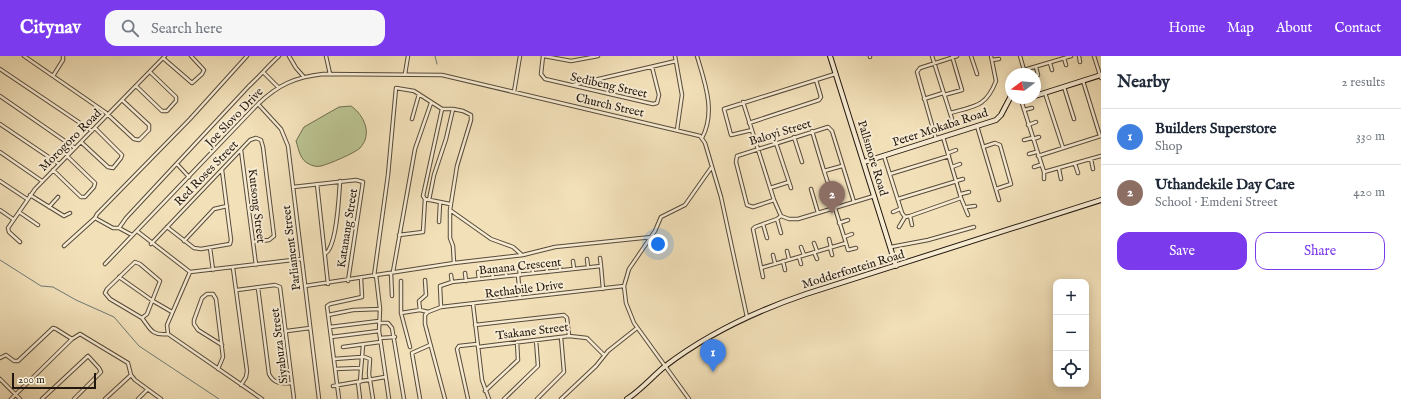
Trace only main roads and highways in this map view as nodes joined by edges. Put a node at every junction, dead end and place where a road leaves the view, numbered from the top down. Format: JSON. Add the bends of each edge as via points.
{"nodes":[{"id":1,"x":830,"y":56,"type":"edge"},
{"id":2,"x":1101,"y":76,"type":"edge"},
{"id":3,"x":1041,"y":94,"type":"edge"},
{"id":4,"x":1007,"y":104,"type":"edge"},
{"id":5,"x":864,"y":162,"type":"junction"},
{"id":6,"x":1101,"y":200,"type":"edge"},
{"id":7,"x":896,"y":266,"type":"junction"},
{"id":8,"x":629,"y":398,"type":"edge"}],
"edges":[{"from":1,"to":5,"type":"main road","name":"Pallsmore Road"},
{"from":2,"to":3,"type":"main road"},
{"from":4,"to":5,"type":"main road","name":"Peter Mokaba Road","via":[[999,118]]},
{"from":5,"to":7,"type":"main road","name":"Pallsmore Road"},
{"from":6,"to":7,"type":"main road","name":"Modderfontein Road"},
{"from":7,"to":8,"type":"main road","name":"Modderfontein Road","via":[[794,298],[747,317],[713,335],[665,367]]}]}
